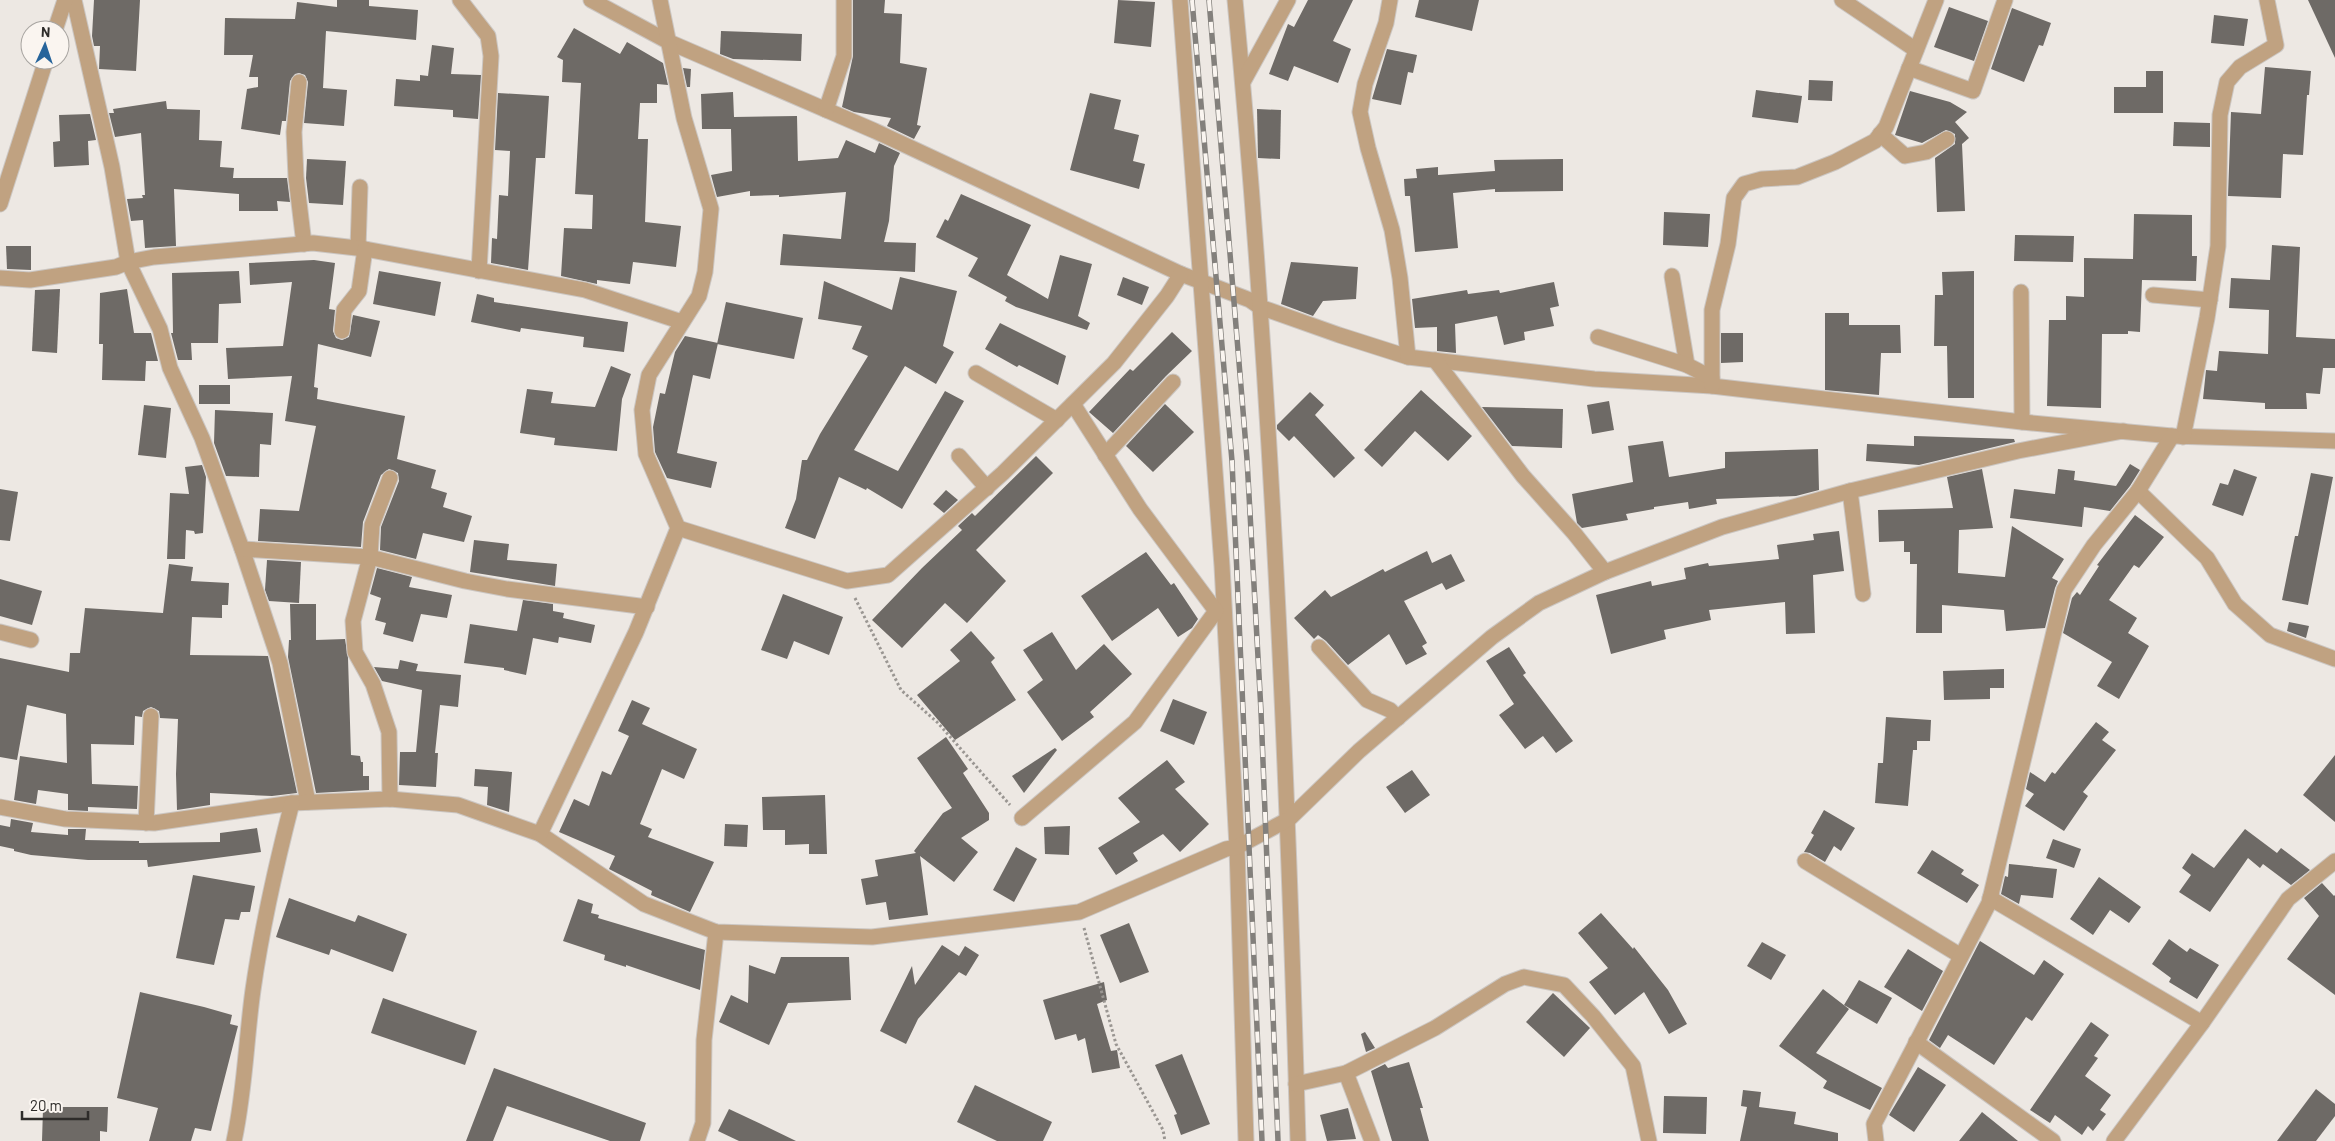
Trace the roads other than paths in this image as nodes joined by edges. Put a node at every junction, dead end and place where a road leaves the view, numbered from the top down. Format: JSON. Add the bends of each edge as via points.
{"nodes":[{"id":1,"x":65,"y":0,"type":"edge"},
{"id":2,"x":74,"y":0,"type":"edge"},
{"id":3,"x":460,"y":0,"type":"edge"},
{"id":4,"x":591,"y":0,"type":"edge"},
{"id":5,"x":660,"y":0,"type":"edge"},
{"id":6,"x":844,"y":0,"type":"edge"},
{"id":7,"x":1180,"y":0,"type":"edge"},
{"id":8,"x":1235,"y":0,"type":"edge"},
{"id":9,"x":1288,"y":0,"type":"edge"},
{"id":10,"x":1390,"y":0,"type":"edge"},
{"id":11,"x":1842,"y":0,"type":"edge"},
{"id":12,"x":1936,"y":0,"type":"edge"},
{"id":13,"x":2005,"y":0,"type":"edge"},
{"id":14,"x":2267,"y":0,"type":"edge"},
{"id":15,"x":58,"y":20,"type":"edge"},
{"id":16,"x":669,"y":42,"type":"junction"},
{"id":17,"x":1916,"y":50,"type":"junction"},
{"id":18,"x":1909,"y":68,"type":"junction"},
{"id":19,"x":43,"y":70,"type":"edge"},
{"id":20,"x":298,"y":82,"type":"dead end"},
{"id":21,"x":1243,"y":82,"type":"junction"},
{"id":22,"x":826,"y":110,"type":"junction"},
{"id":23,"x":1880,"y":134,"type":"junction"},
{"id":24,"x":1947,"y":139,"type":"dead end"},
{"id":25,"x":360,"y":186,"type":"dead end"},
{"id":26,"x":0,"y":204,"type":"edge"},
{"id":27,"x":304,"y":244,"type":"junction"},
{"id":28,"x":362,"y":248,"type":"junction"},
{"id":29,"x":128,"y":262,"type":"junction"},
{"id":30,"x":479,"y":271,"type":"junction"},
{"id":31,"x":1180,"y":274,"type":"junction"},
{"id":32,"x":1672,"y":276,"type":"dead end"},
{"id":33,"x":0,"y":278,"type":"edge"},
{"id":34,"x":1201,"y":282,"type":"junction"},
{"id":35,"x":2022,"y":292,"type":"dead end"},
{"id":36,"x":2152,"y":295,"type":"dead end"},
{"id":37,"x":2210,"y":300,"type":"junction"},
{"id":38,"x":1260,"y":307,"type":"junction"},
{"id":39,"x":682,"y":322,"type":"junction"},
{"id":40,"x":342,"y":331,"type":"dead end"},
{"id":41,"x":1598,"y":337,"type":"dead end"},
{"id":42,"x":1408,"y":357,"type":"junction"},
{"id":43,"x":1435,"y":360,"type":"junction"},
{"id":44,"x":1687,"y":365,"type":"junction"},
{"id":45,"x":976,"y":373,"type":"dead end"},
{"id":46,"x":1173,"y":382,"type":"dead end"},
{"id":47,"x":1712,"y":382,"type":"junction"},
{"id":48,"x":1073,"y":404,"type":"junction"},
{"id":49,"x":1057,"y":420,"type":"junction"},
{"id":50,"x":2022,"y":422,"type":"junction"},
{"id":51,"x":2123,"y":430,"type":"junction"},
{"id":52,"x":2178,"y":437,"type":"junction"},
{"id":53,"x":2335,"y":441,"type":"edge"},
{"id":54,"x":1105,"y":455,"type":"junction"},
{"id":55,"x":959,"y":456,"type":"dead end"},
{"id":56,"x":390,"y":478,"type":"dead end"},
{"id":57,"x":987,"y":488,"type":"junction"},
{"id":58,"x":1850,"y":491,"type":"junction"},
{"id":59,"x":2138,"y":491,"type":"junction"},
{"id":60,"x":678,"y":528,"type":"junction"},
{"id":61,"x":242,"y":549,"type":"junction"},
{"id":62,"x":370,"y":558,"type":"junction"},
{"id":63,"x":1605,"y":572,"type":"junction"},
{"id":64,"x":1863,"y":594,"type":"dead end"},
{"id":65,"x":647,"y":607,"type":"junction"},
{"id":66,"x":0,"y":632,"type":"edge"},
{"id":67,"x":31,"y":640,"type":"dead end"},
{"id":68,"x":1319,"y":647,"type":"dead end"},
{"id":69,"x":2335,"y":659,"type":"edge"},
{"id":70,"x":1394,"y":714,"type":"junction"},
{"id":71,"x":151,"y":716,"type":"dead end"},
{"id":72,"x":390,"y":799,"type":"junction"},
{"id":73,"x":308,"y":802,"type":"junction"},
{"id":74,"x":292,"y":803,"type":"junction"},
{"id":75,"x":0,"y":806,"type":"edge"},
{"id":76,"x":1022,"y":818,"type":"road end"},
{"id":77,"x":1289,"y":819,"type":"junction"},
{"id":78,"x":146,"y":823,"type":"junction"},
{"id":79,"x":540,"y":834,"type":"junction"},
{"id":80,"x":1236,"y":847,"type":"junction"},
{"id":81,"x":1805,"y":861,"type":"dead end"},
{"id":82,"x":2335,"y":861,"type":"edge"},
{"id":83,"x":1990,"y":898,"type":"junction"},
{"id":84,"x":716,"y":932,"type":"junction"},
{"id":85,"x":1961,"y":956,"type":"junction"},
{"id":86,"x":2202,"y":1023,"type":"junction"},
{"id":87,"x":1916,"y":1042,"type":"junction"},
{"id":88,"x":1346,"y":1073,"type":"junction"},
{"id":89,"x":1296,"y":1084,"type":"junction"},
{"id":90,"x":234,"y":1141,"type":"edge"},
{"id":91,"x":697,"y":1141,"type":"edge"},
{"id":92,"x":1246,"y":1141,"type":"edge"},
{"id":93,"x":1298,"y":1141,"type":"edge"},
{"id":94,"x":1372,"y":1141,"type":"edge"},
{"id":95,"x":1649,"y":1141,"type":"edge"},
{"id":96,"x":1876,"y":1141,"type":"edge"},
{"id":97,"x":2053,"y":1141,"type":"edge"},
{"id":98,"x":2114,"y":1141,"type":"edge"}],
"edges":[{"from":1,"to":15,"type":"street"},
{"from":2,"to":29,"type":"street","via":[[112,167]]},
{"from":3,"to":30,"type":"street","via":[[488,36],[491,56]]},
{"from":4,"to":16,"type":"street"},
{"from":5,"to":16,"type":"street"},
{"from":6,"to":22,"type":"street","via":[[844,56]]},
{"from":7,"to":34,"type":"street"},
{"from":8,"to":21,"type":"street"},
{"from":9,"to":21,"type":"street"},
{"from":10,"to":42,"type":"street","via":[[1360,112],[1392,230]]},
{"from":11,"to":17,"type":"street"},
{"from":12,"to":17,"type":"street"},
{"from":13,"to":18,"type":"street","via":[[1972,91]]},
{"from":14,"to":37,"type":"street","via":[[2276,46],[2240,67],[2227,82],[2220,115],[2218,246]]},
{"from":16,"to":22,"type":"street"},
{"from":16,"to":39,"type":"street","via":[[684,118],[711,209],[705,272],[699,296]]},
{"from":17,"to":18,"type":"street"},
{"from":18,"to":23,"type":"street","via":[[1886,127]]},
{"from":19,"to":26,"type":"street"},
{"from":20,"to":27,"type":"street","via":[[294,132]]},
{"from":21,"to":38,"type":"street"},
{"from":22,"to":31,"type":"street"},
{"from":23,"to":24,"type":"street","via":[[1905,156],[1926,152]]},
{"from":23,"to":47,"type":"street","via":[[1875,141],[1835,162],[1797,177],[1762,179],[1744,184],[1734,198],[1728,244],[1712,310]]},
{"from":25,"to":28,"type":"street"},
{"from":27,"to":28,"type":"street"},
{"from":27,"to":29,"type":"street"},
{"from":28,"to":30,"type":"street"},
{"from":28,"to":40,"type":"street","via":[[359,291],[344,310]]},
{"from":29,"to":33,"type":"street","via":[[116,267],[30,280]]},
{"from":29,"to":61,"type":"street","via":[[160,330],[170,368],[202,438]]},
{"from":30,"to":39,"type":"street","via":[[585,290]]},
{"from":31,"to":34,"type":"street"},
{"from":31,"to":48,"type":"street","via":[[1167,296],[1114,363]]},
{"from":32,"to":44,"type":"street"},
{"from":34,"to":38,"type":"street","via":[[1250,300]]},
{"from":34,"to":80,"type":"street","via":[[1222,576]]},
{"from":35,"to":50,"type":"street"},
{"from":36,"to":37,"type":"street"},
{"from":37,"to":52,"type":"street"},
{"from":38,"to":42,"type":"street"},
{"from":38,"to":77,"type":"street"},
{"from":39,"to":60,"type":"street","via":[[649,375],[642,410],[646,454]]},
{"from":41,"to":44,"type":"street"},
{"from":42,"to":43,"type":"street"},
{"from":43,"to":47,"type":"street","via":[[1594,379]]},
{"from":43,"to":63,"type":"street","via":[[1523,476]]},
{"from":44,"to":47,"type":"street"},
{"from":45,"to":49,"type":"street"},
{"from":46,"to":54,"type":"street"},
{"from":47,"to":50,"type":"street"},
{"from":48,"to":49,"type":"street"},
{"from":48,"to":54,"type":"street"},
{"from":49,"to":57,"type":"street"},
{"from":50,"to":51,"type":"street"},
{"from":51,"to":52,"type":"street"},
{"from":51,"to":58,"type":"street"},
{"from":52,"to":53,"type":"street"},
{"from":52,"to":59,"type":"street"},
{"from":54,"to":76,"type":"street","via":[[1140,509],[1216,611],[1135,722]]},
{"from":55,"to":57,"type":"street"},
{"from":56,"to":62,"type":"street","via":[[372,525]]},
{"from":57,"to":60,"type":"street","via":[[888,575],[847,581]]},
{"from":58,"to":63,"type":"street","via":[[1722,528]]},
{"from":58,"to":64,"type":"street"},
{"from":59,"to":69,"type":"street","via":[[2207,558],[2235,604],[2270,635]]},
{"from":59,"to":83,"type":"street","via":[[2094,545],[2064,590]]},
{"from":60,"to":65,"type":"street"},
{"from":61,"to":62,"type":"street"},
{"from":61,"to":73,"type":"street","via":[[280,663]]},
{"from":62,"to":65,"type":"street","via":[[507,589]]},
{"from":62,"to":72,"type":"street","via":[[353,621],[355,652],[373,684],[389,732]]},
{"from":63,"to":70,"type":"street","via":[[1539,603]]},
{"from":65,"to":79,"type":"street"},
{"from":66,"to":67,"type":"street"},
{"from":68,"to":70,"type":"street","via":[[1367,700]]},
{"from":70,"to":77,"type":"street"},
{"from":71,"to":78,"type":"street"},
{"from":72,"to":73,"type":"street"},
{"from":72,"to":79,"type":"street","via":[[458,805]]},
{"from":73,"to":74,"type":"street"},
{"from":74,"to":78,"type":"street"},
{"from":74,"to":90,"type":"street","via":[[273,879],[253,990],[241,1110]]},
{"from":75,"to":78,"type":"street","via":[[65,819]]},
{"from":77,"to":80,"type":"street"},
{"from":77,"to":89,"type":"street"},
{"from":79,"to":84,"type":"street","via":[[644,904]]},
{"from":80,"to":84,"type":"street","via":[[1217,852],[1079,912],[872,937]]},
{"from":80,"to":92,"type":"street"},
{"from":81,"to":85,"type":"street"},
{"from":82,"to":86,"type":"street","via":[[2288,899]]},
{"from":83,"to":85,"type":"street"},
{"from":83,"to":86,"type":"street"},
{"from":84,"to":91,"type":"street","via":[[704,1040],[703,1123]]},
{"from":85,"to":87,"type":"street"},
{"from":86,"to":98,"type":"street"},
{"from":87,"to":96,"type":"street","via":[[1874,1124]]},
{"from":87,"to":97,"type":"street"},
{"from":88,"to":89,"type":"street"},
{"from":88,"to":94,"type":"street"},
{"from":88,"to":95,"type":"street","via":[[1435,1028],[1506,984],[1524,977],[1564,984],[1633,1066]]},
{"from":89,"to":93,"type":"street"}]}
